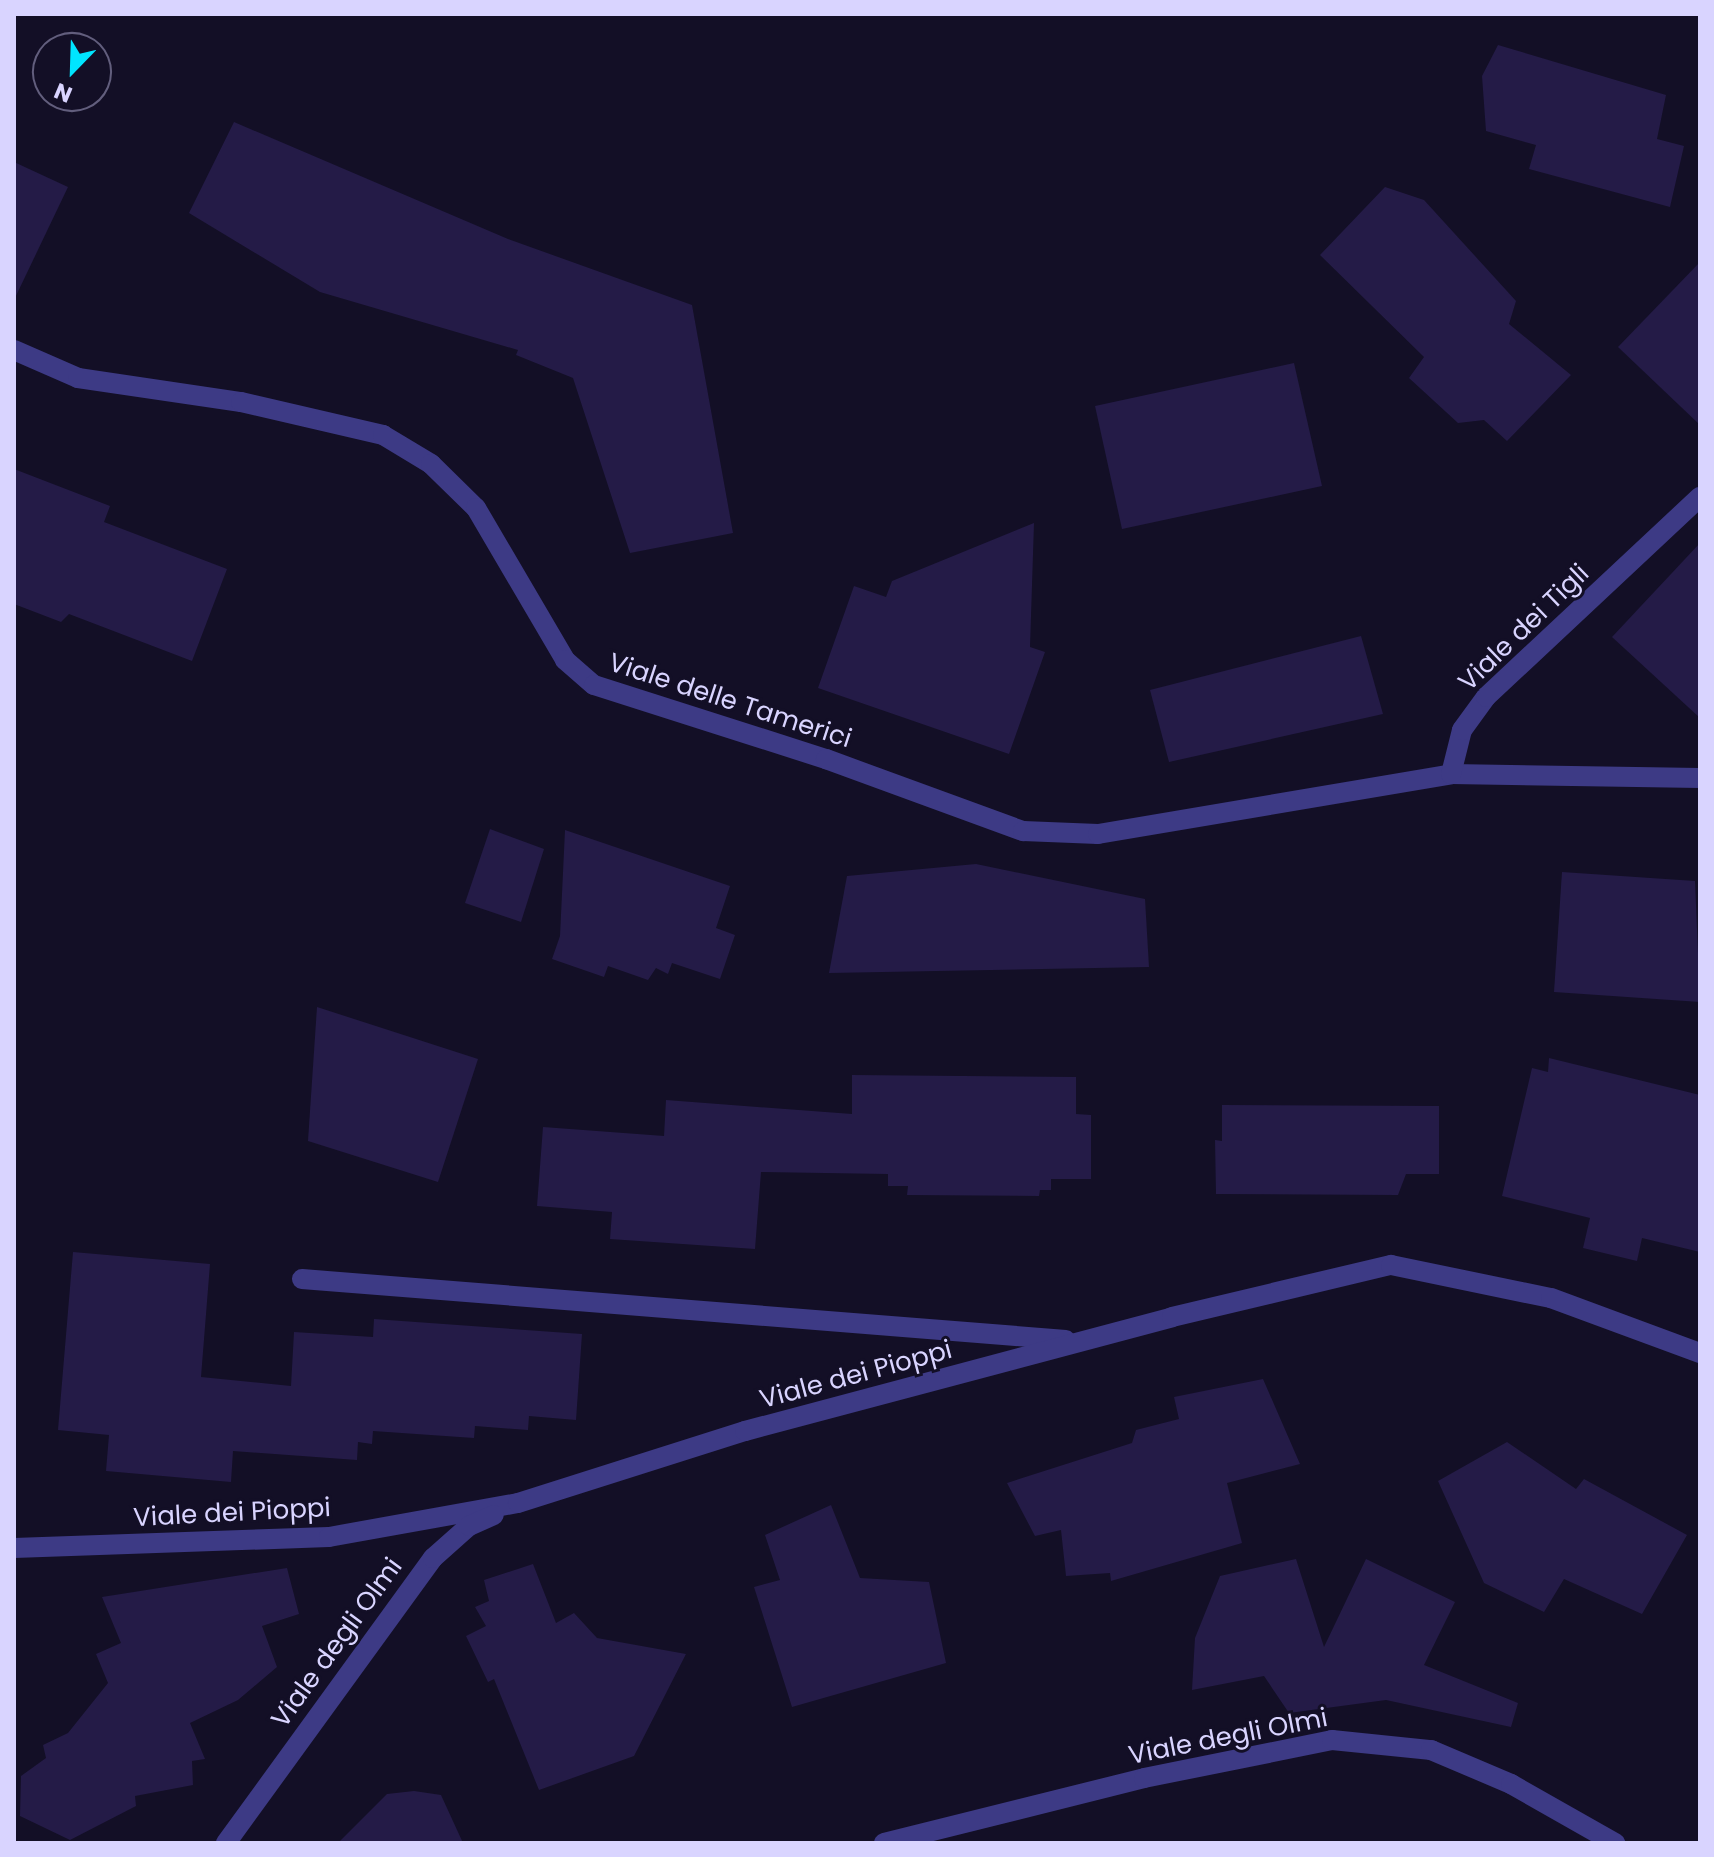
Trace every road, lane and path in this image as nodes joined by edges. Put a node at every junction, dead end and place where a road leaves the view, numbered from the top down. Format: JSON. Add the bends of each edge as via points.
{"nodes":[{"id":1,"x":14,"y":350,"type":"edge"},
{"id":2,"x":1700,"y":497,"type":"edge"},
{"id":3,"x":1451,"y":774,"type":"junction"},
{"id":4,"x":1700,"y":778,"type":"edge"},
{"id":5,"x":302,"y":1279,"type":"dead end"},
{"id":6,"x":1082,"y":1341,"type":"junction"},
{"id":7,"x":1700,"y":1353,"type":"edge"},
{"id":8,"x":518,"y":1503,"type":"junction"},
{"id":9,"x":14,"y":1548,"type":"edge"},
{"id":10,"x":226,"y":1843,"type":"edge"},
{"id":11,"x":884,"y":1843,"type":"edge"},
{"id":12,"x":1615,"y":1843,"type":"edge"}],
"edges":[{"from":1,"to":3,"type":"street","name":"Viale delle Tamerici","via":[[78,378],[241,402],[383,435],[431,464],[476,508],[565,660],[594,685],[826,759],[1023,831],[1098,834]]},
{"from":2,"to":3,"type":"street","name":"Viale dei Tigli","via":[[1486,697],[1462,730]]},
{"from":3,"to":4,"type":"street"},
{"from":5,"to":6,"type":"street"},
{"from":6,"to":7,"type":"street","name":"Viale dei Pioppi","via":[[1391,1265],[1551,1298]]},
{"from":6,"to":8,"type":"street","name":"Viale dei Pioppi","via":[[745,1431]]},
{"from":8,"to":9,"type":"street","name":"Viale dei Pioppi","via":[[329,1537]]},
{"from":8,"to":10,"type":"street","name":"Viale degli Olmi","via":[[469,1526],[433,1558]]},
{"from":11,"to":12,"type":"street","name":"Viale degli Olmi","via":[[1144,1778],[1332,1740],[1431,1750],[1511,1784]]}]}
